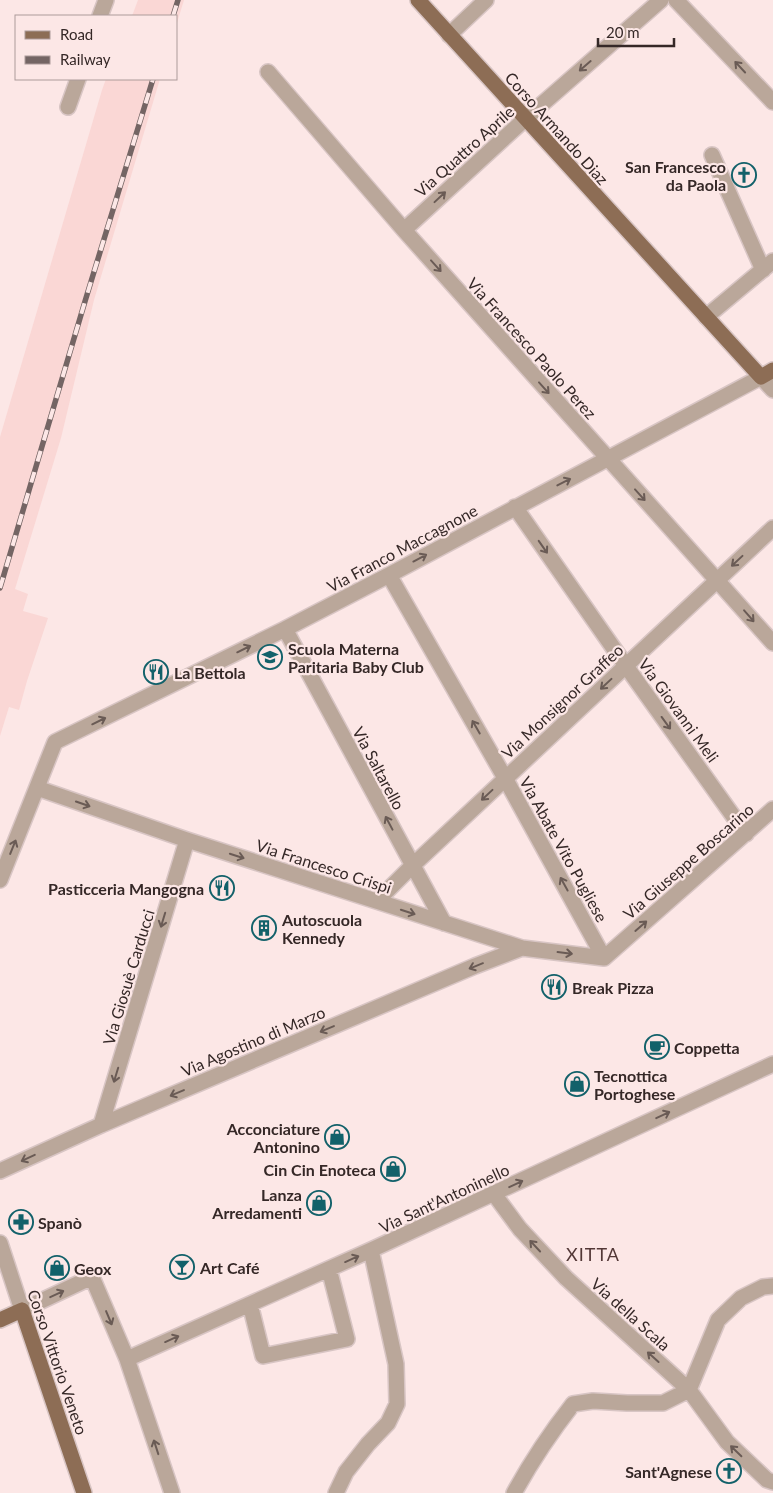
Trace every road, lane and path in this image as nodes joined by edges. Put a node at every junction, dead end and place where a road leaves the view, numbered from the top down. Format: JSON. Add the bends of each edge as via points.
{"nodes":[{"id":1,"x":106,"y":0,"type":"edge"},
{"id":2,"x":418,"y":0,"type":"edge"},
{"id":3,"x":486,"y":0,"type":"edge"},
{"id":4,"x":661,"y":0,"type":"edge"},
{"id":5,"x":676,"y":0,"type":"edge"},
{"id":6,"x":100,"y":15,"type":"edge"},
{"id":7,"x":449,"y":35,"type":"junction"},
{"id":8,"x":268,"y":72,"type":"dead end"},
{"id":9,"x":78,"y":80,"type":"edge"},
{"id":10,"x":773,"y":102,"type":"edge"},
{"id":11,"x":68,"y":107,"type":"dead end"},
{"id":12,"x":525,"y":119,"type":"junction"},
{"id":13,"x":712,"y":155,"type":"dead end"},
{"id":14,"x":404,"y":230,"type":"junction"},
{"id":15,"x":768,"y":266,"type":"edge"},
{"id":16,"x":706,"y":317,"type":"junction"},
{"id":17,"x":767,"y":374,"type":"edge"},
{"id":18,"x":773,"y":390,"type":"edge"},
{"id":19,"x":608,"y":459,"type":"junction"},
{"id":20,"x":515,"y":507,"type":"junction"},
{"id":21,"x":773,"y":528,"type":"edge"},
{"id":22,"x":389,"y":575,"type":"junction"},
{"id":23,"x":717,"y":580,"type":"junction"},
{"id":24,"x":285,"y":629,"type":"junction"},
{"id":25,"x":773,"y":643,"type":"edge"},
{"id":26,"x":626,"y":666,"type":"junction"},
{"id":27,"x":506,"y":778,"type":"junction"},
{"id":28,"x":37,"y":788,"type":"junction"},
{"id":29,"x":773,"y":809,"type":"edge"},
{"id":30,"x":746,"y":834,"type":"junction"},
{"id":31,"x":187,"y":840,"type":"junction"},
{"id":32,"x":412,"y":866,"type":"junction"},
{"id":33,"x":0,"y":880,"type":"edge"},
{"id":34,"x":377,"y":901,"type":"junction"},
{"id":35,"x":444,"y":923,"type":"junction"},
{"id":36,"x":522,"y":948,"type":"junction"},
{"id":37,"x":604,"y":958,"type":"junction"},
{"id":38,"x":773,"y":1064,"type":"edge"},
{"id":39,"x":101,"y":1124,"type":"junction"},
{"id":40,"x":0,"y":1171,"type":"edge"},
{"id":41,"x":494,"y":1194,"type":"junction"},
{"id":42,"x":0,"y":1243,"type":"edge"},
{"id":43,"x":371,"y":1250,"type":"junction"},
{"id":44,"x":329,"y":1269,"type":"junction"},
{"id":45,"x":773,"y":1286,"type":"edge"},
{"id":46,"x":250,"y":1304,"type":"junction"},
{"id":47,"x":22,"y":1310,"type":"junction"},
{"id":48,"x":0,"y":1311,"type":"edge"},
{"id":49,"x":0,"y":1320,"type":"edge"},
{"id":50,"x":127,"y":1359,"type":"junction"},
{"id":51,"x":689,"y":1390,"type":"junction"},
{"id":52,"x":773,"y":1482,"type":"edge"},
{"id":53,"x":84,"y":1493,"type":"edge"},
{"id":54,"x":172,"y":1493,"type":"edge"},
{"id":55,"x":336,"y":1493,"type":"edge"},
{"id":56,"x":514,"y":1493,"type":"edge"}],
"edges":[{"from":1,"to":6,"type":"street"},
{"from":2,"to":7,"type":"main road","name":"Corso Armando Diaz"},
{"from":3,"to":7,"type":"street"},
{"from":4,"to":12,"type":"street","name":"Via Quattro Aprile","one_way":true},
{"from":10,"to":5,"type":"street","one_way":true},
{"from":7,"to":12,"type":"main road","name":"Corso Armando Diaz"},
{"from":8,"to":14,"type":"street","name":"Via Francesco Paolo Perez"},
{"from":9,"to":11,"type":"street"},
{"from":14,"to":12,"type":"street","name":"Via Quattro Aprile","one_way":true},
{"from":12,"to":16,"type":"main road","name":"Corso Armando Diaz"},
{"from":13,"to":15,"type":"street"},
{"from":14,"to":19,"type":"street","name":"Via Francesco Paolo Perez","one_way":true},
{"from":15,"to":16,"type":"street"},
{"from":16,"to":17,"type":"main road","name":"Corso Armando Diaz"},
{"from":17,"to":18,"type":"street","name":"Corso Armando Diaz"},
{"from":17,"to":19,"type":"street","name":"Via Franco Maccagnone"},
{"from":20,"to":19,"type":"street","name":"Via Franco Maccagnone","one_way":true},
{"from":19,"to":23,"type":"street","name":"Via Francesco Paolo Perez","one_way":true},
{"from":22,"to":20,"type":"street","name":"Via Franco Maccagnone","one_way":true},
{"from":20,"to":26,"type":"street","name":"Via Giovanni Meli","one_way":true},
{"from":21,"to":23,"type":"street","name":"Via Monsignor Graffeo","one_way":true},
{"from":22,"to":24,"type":"street","name":"Via Franco Maccagnone"},
{"from":27,"to":22,"type":"street","name":"Via Abate Vito Pugliese","one_way":true},
{"from":23,"to":25,"type":"street","name":"Via Francesco Paolo Perez","one_way":true},
{"from":23,"to":26,"type":"street","name":"Via Monsignor Graffeo"},
{"from":28,"to":24,"type":"street","name":"Via Franco Maccagnone","one_way":true,"via":[[55,742]]},
{"from":32,"to":24,"type":"street","name":"Via Saltarello","one_way":true},
{"from":26,"to":27,"type":"street","name":"Via Monsignor Graffeo","one_way":true},
{"from":26,"to":30,"type":"street","name":"Via Giovanni Meli","one_way":true},
{"from":27,"to":32,"type":"street","name":"Via Monsignor Graffeo","one_way":true},
{"from":37,"to":27,"type":"street","name":"Via Abate Vito Pugliese","one_way":true},
{"from":28,"to":31,"type":"street","name":"Via Francesco Crispi","one_way":true},
{"from":33,"to":28,"type":"street","one_way":true},
{"from":29,"to":30,"type":"street","name":"Via Giuseppe Boscarino"},
{"from":37,"to":30,"type":"street","name":"Via Giuseppe Boscarino","one_way":true},
{"from":31,"to":34,"type":"street","name":"Via Francesco Crispi","one_way":true},
{"from":31,"to":39,"type":"street","name":"Via Giosuè Carducci","one_way":true},
{"from":32,"to":34,"type":"street","name":"Via Monsignor Graffeo"},
{"from":32,"to":35,"type":"street","name":"Via Saltarello"},
{"from":34,"to":35,"type":"street","name":"Via Francesco Crispi","one_way":true},
{"from":35,"to":36,"type":"street","name":"Via Francesco Crispi"},
{"from":36,"to":37,"type":"street","name":"Via Francesco Crispi","one_way":true},
{"from":36,"to":39,"type":"street","name":"Via Agostino di Marzo","one_way":true},
{"from":41,"to":38,"type":"street","name":"Via Sant'Antoninello","one_way":true},
{"from":39,"to":40,"type":"street","name":"Via Agostino di Marzo","one_way":true},
{"from":41,"to":43,"type":"street","name":"Via Sant'Antoninello"},
{"from":51,"to":41,"type":"street","name":"Via della Scala","one_way":true,"via":[[566,1278],[520,1229]]},
{"from":42,"to":47,"type":"street","name":"Corso Vittorio Veneto"},
{"from":44,"to":43,"type":"street","name":"Via Sant'Antoninello","one_way":true},
{"from":43,"to":55,"type":"street","via":[[396,1364],[397,1404],[388,1423],[346,1472]]},
{"from":44,"to":46,"type":"street","name":"Via Sant'Antoninello"},
{"from":44,"to":46,"type":"street","via":[[347,1338],[263,1356]]},
{"from":45,"to":51,"type":"street","via":[[763,1287],[741,1298],[718,1320]]},
{"from":50,"to":46,"type":"street","name":"Via Sant'Antoninello","one_way":true},
{"from":47,"to":48,"type":"main road"},
{"from":47,"to":49,"type":"main road"},
{"from":47,"to":50,"type":"street","one_way":true,"via":[[92,1277]]},
{"from":47,"to":53,"type":"main road","name":"Corso Vittorio Veneto"},
{"from":54,"to":50,"type":"street","one_way":true},
{"from":52,"to":51,"type":"street","name":"Via della Scala","one_way":true,"via":[[727,1442]]},
{"from":51,"to":56,"type":"street","via":[[663,1403],[593,1401],[573,1404]]}]}
